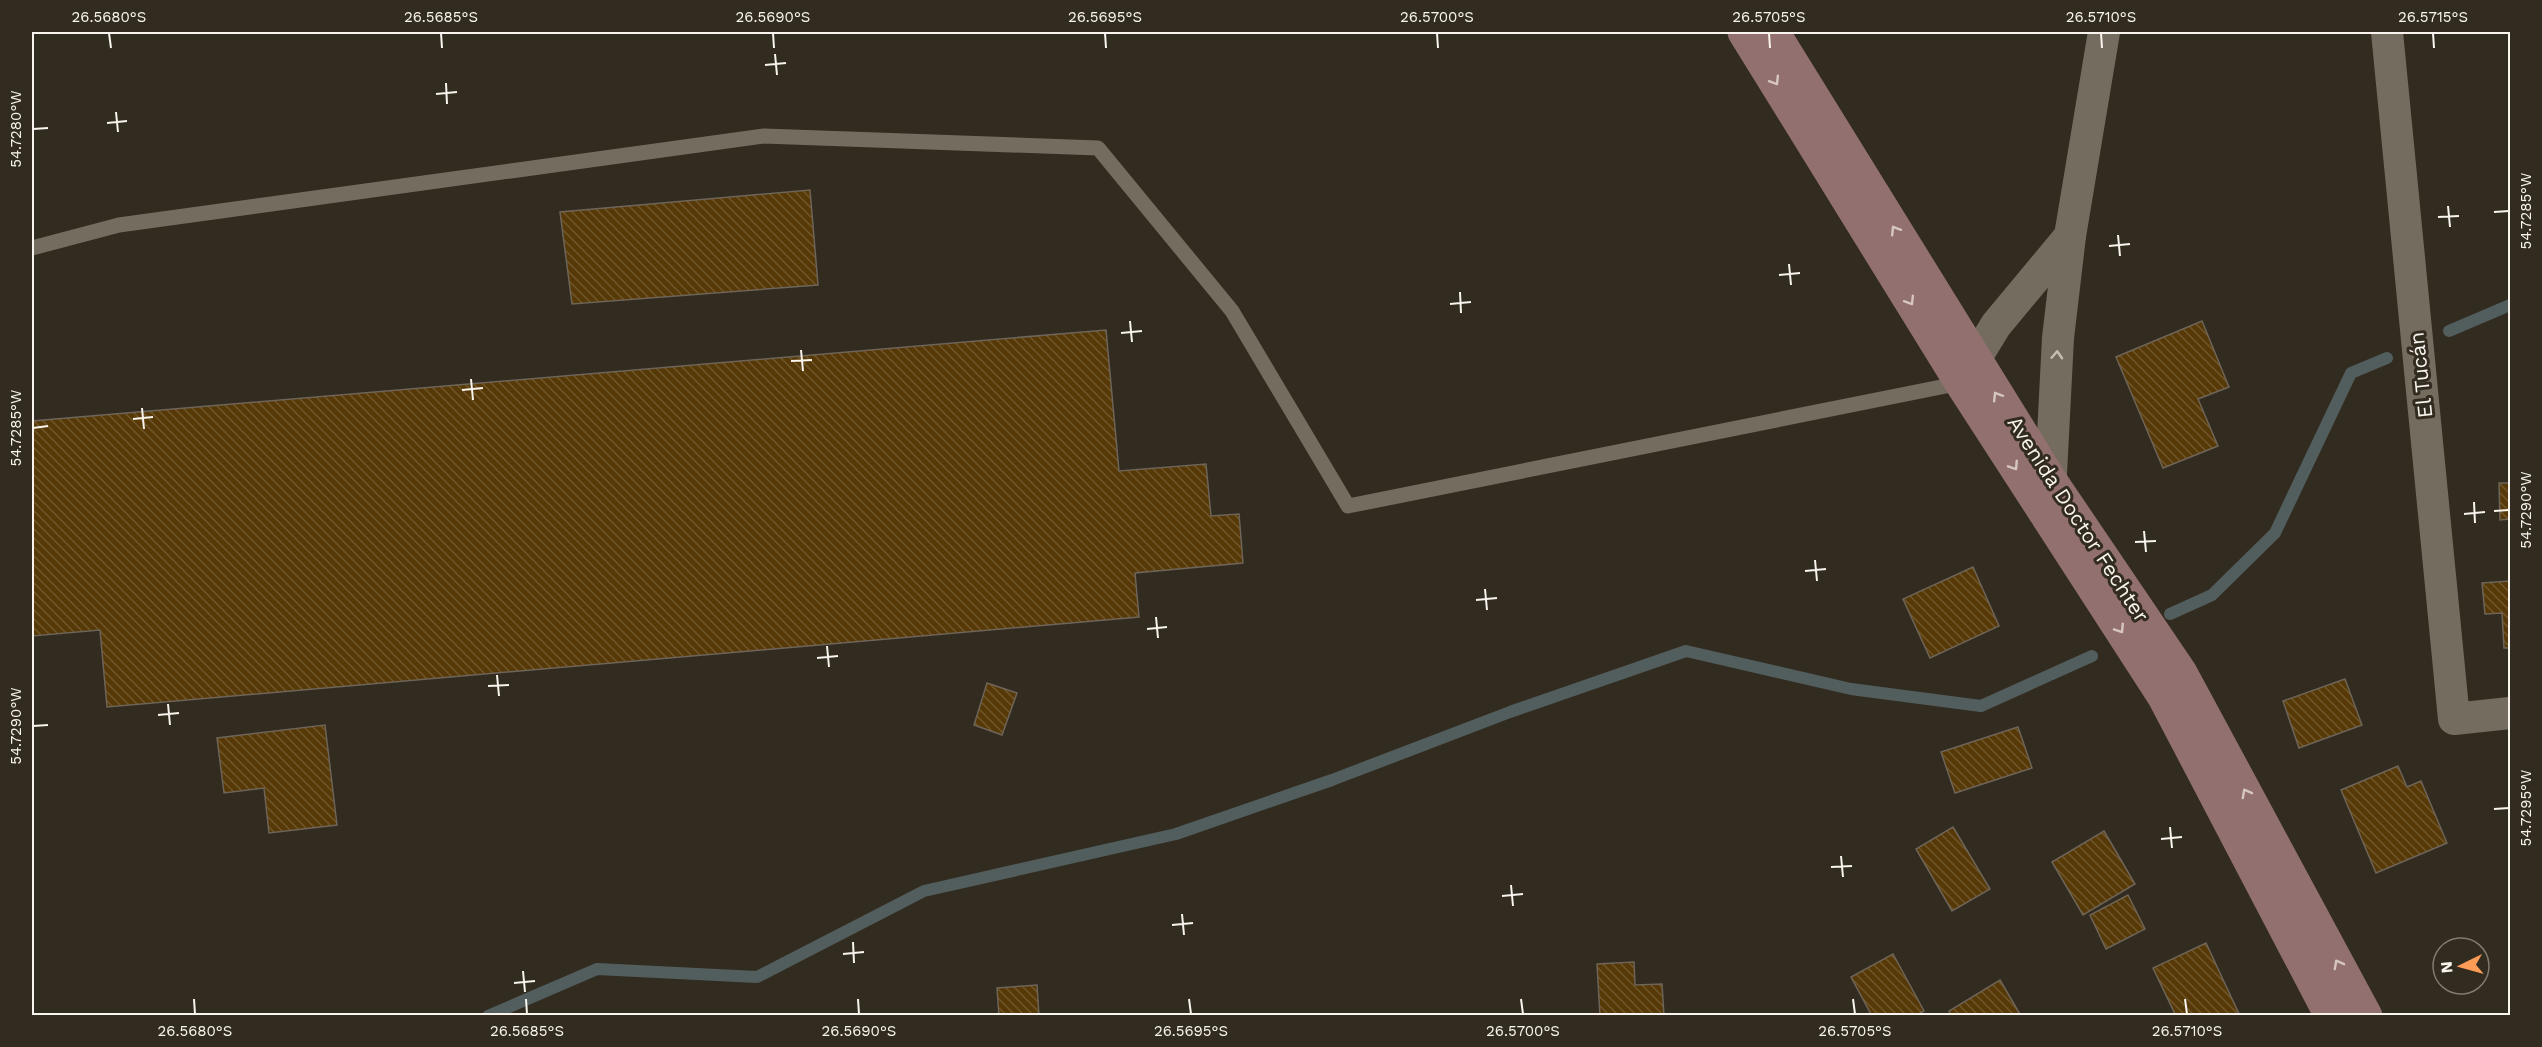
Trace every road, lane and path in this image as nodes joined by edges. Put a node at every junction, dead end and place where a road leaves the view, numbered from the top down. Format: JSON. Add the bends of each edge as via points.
{"nodes":[{"id":1,"x":1744,"y":32,"type":"edge"},
{"id":2,"x":1773,"y":32,"type":"edge"},
{"id":3,"x":2104,"y":32,"type":"edge"},
{"id":4,"x":2388,"y":32,"type":"edge"},
{"id":5,"x":2070,"y":236,"type":"junction"},
{"id":6,"x":32,"y":248,"type":"edge"},
{"id":7,"x":1968,"y":371,"type":"junction"},
{"id":8,"x":2051,"y":481,"type":"junction"},
{"id":9,"x":2048,"y":518,"type":"junction"},
{"id":10,"x":2511,"y":713,"type":"edge"},
{"id":11,"x":2331,"y":1016,"type":"edge"},
{"id":12,"x":2366,"y":1016,"type":"edge"}],
"edges":[{"from":1,"to":7,"type":"main road","name":"Avenida Doctor Fechter","one_way":true},
{"from":7,"to":2,"type":"main road","name":"Avenida Doctor Fechter","one_way":true},
{"from":3,"to":5,"type":"street"},
{"from":4,"to":10,"type":"street","name":"El Tucán","via":[[2454,719]]},
{"from":5,"to":7,"type":"street","via":[[1996,325]]},
{"from":8,"to":5,"type":"street","one_way":true,"via":[[2058,338]]},
{"from":6,"to":7,"type":"lane","via":[[119,225],[764,136],[1098,148],[1232,311],[1348,506]]},
{"from":8,"to":7,"type":"main road","name":"Avenida Doctor Fechter","one_way":true},
{"from":7,"to":9,"type":"main road","name":"Avenida Doctor Fechter","one_way":true},
{"from":8,"to":9,"type":"street"},
{"from":12,"to":8,"type":"main road","name":"Avenida Doctor Fechter","one_way":true,"via":[[2181,673]]},
{"from":9,"to":11,"type":"main road","name":"Avenida Doctor Fechter","one_way":true,"via":[[2164,697]]}]}
